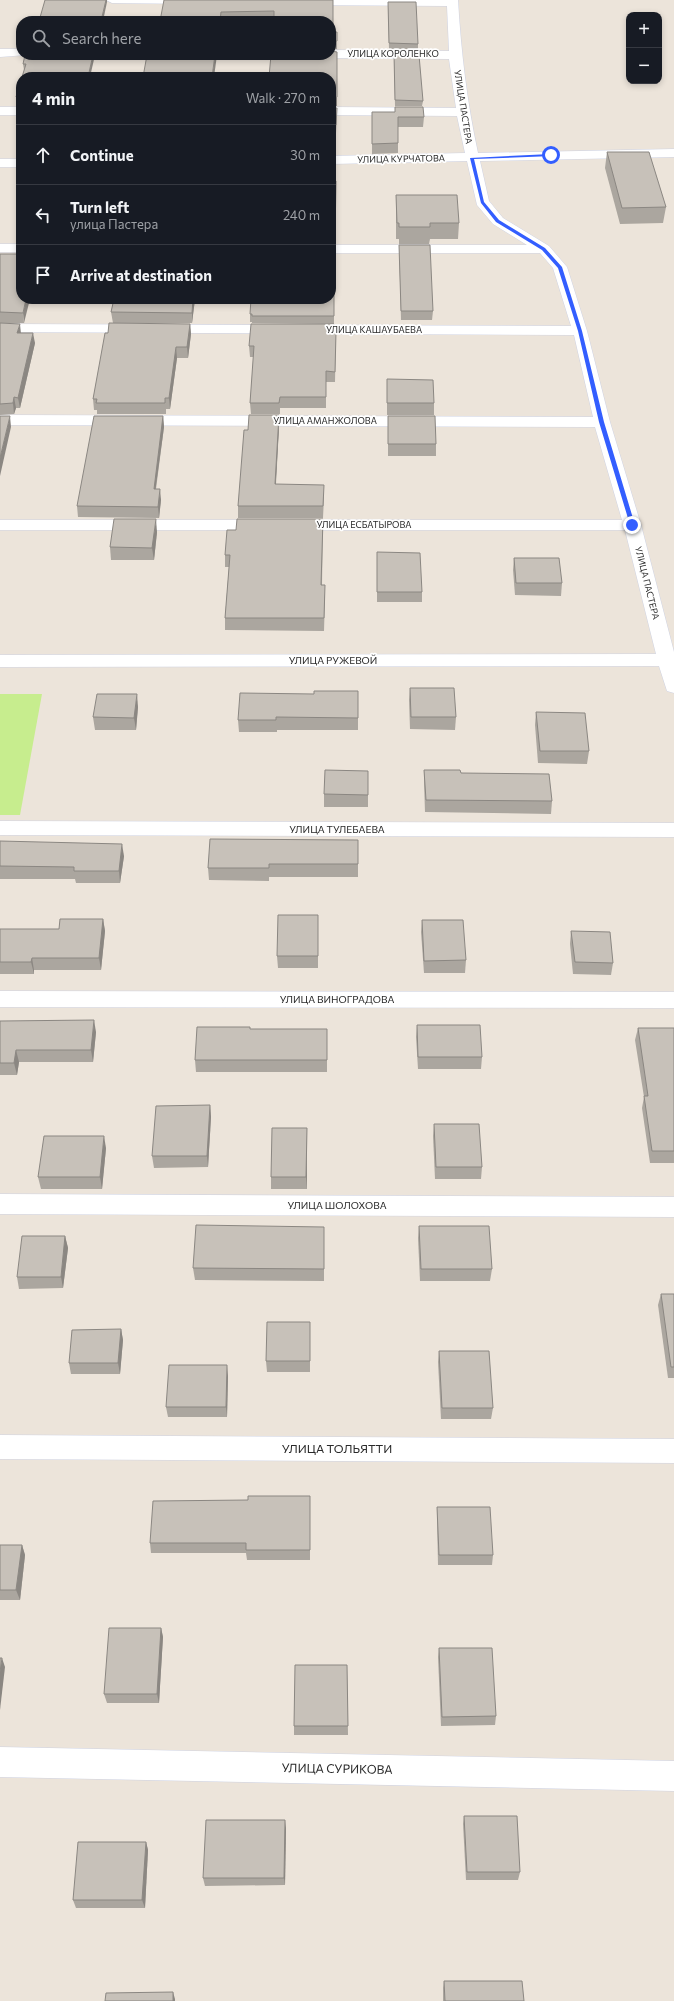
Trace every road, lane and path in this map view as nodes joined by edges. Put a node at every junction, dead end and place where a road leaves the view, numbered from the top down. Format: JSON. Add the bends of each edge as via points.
{"nodes":[{"id":1,"x":112,"y":0,"type":"edge"},
{"id":2,"x":206,"y":1,"type":"edge"},
{"id":3,"x":452,"y":1,"type":"edge"},
{"id":4,"x":294,"y":2,"type":"edge"},
{"id":5,"x":0,"y":53,"type":"edge"},
{"id":6,"x":16,"y":53,"type":"edge"},
{"id":7,"x":336,"y":54,"type":"edge"},
{"id":8,"x":455,"y":55,"type":"junction"},
{"id":9,"x":0,"y":111,"type":"edge"},
{"id":10,"x":16,"y":111,"type":"edge"},
{"id":11,"x":336,"y":111,"type":"edge"},
{"id":12,"x":463,"y":112,"type":"junction"},
{"id":13,"x":674,"y":153,"type":"edge"},
{"id":14,"x":472,"y":158,"type":"junction"},
{"id":15,"x":336,"y":160,"type":"edge"},
{"id":16,"x":16,"y":163,"type":"edge"},
{"id":17,"x":0,"y":164,"type":"edge"},
{"id":18,"x":0,"y":248,"type":"edge"},
{"id":19,"x":16,"y":248,"type":"edge"},
{"id":20,"x":336,"y":249,"type":"edge"},
{"id":21,"x":544,"y":249,"type":"junction"},
{"id":22,"x":0,"y":328,"type":"edge"},
{"id":23,"x":580,"y":331,"type":"junction"},
{"id":24,"x":0,"y":420,"type":"edge"},
{"id":25,"x":602,"y":422,"type":"junction"},
{"id":26,"x":0,"y":525,"type":"edge"},
{"id":27,"x":632,"y":525,"type":"junction"},
{"id":28,"x":666,"y":660,"type":"junction"},
{"id":29,"x":0,"y":661,"type":"edge"},
{"id":30,"x":674,"y":687,"type":"edge"},
{"id":31,"x":0,"y":828,"type":"edge"},
{"id":32,"x":674,"y":830,"type":"edge"},
{"id":33,"x":0,"y":999,"type":"edge"},
{"id":34,"x":674,"y":1000,"type":"edge"},
{"id":35,"x":0,"y":1204,"type":"edge"},
{"id":36,"x":674,"y":1207,"type":"edge"},
{"id":37,"x":0,"y":1447,"type":"edge"},
{"id":38,"x":674,"y":1451,"type":"edge"},
{"id":39,"x":0,"y":1762,"type":"edge"},
{"id":40,"x":674,"y":1776,"type":"edge"}],
"edges":[{"from":1,"to":2,"type":"street"},
{"from":3,"to":4,"type":"street"},
{"from":3,"to":8,"type":"street","name":"УЛИЦА ПАСТЕРА"},
{"from":5,"to":6,"type":"street"},
{"from":7,"to":8,"type":"street","name":"УЛИЦА КОРОЛЕНКО"},
{"from":8,"to":12,"type":"street","name":"УЛИЦА ПАСТЕРА"},
{"from":9,"to":10,"type":"street"},
{"from":11,"to":12,"type":"street"},
{"from":12,"to":14,"type":"street","name":"УЛИЦА ПАСТЕРА"},
{"from":13,"to":14,"type":"street","name":"УЛИЦА КУРЧАТОВА"},
{"from":14,"to":15,"type":"street","name":"УЛИЦА КУРЧАТОВА"},
{"from":14,"to":21,"type":"street","name":"УЛИЦА ПАСТЕРА","via":[[482,202],[498,221]]},
{"from":16,"to":17,"type":"street"},
{"from":18,"to":19,"type":"street"},
{"from":20,"to":21,"type":"street"},
{"from":21,"to":23,"type":"street","name":"УЛИЦА ПАСТЕРА","via":[[560,267]]},
{"from":22,"to":23,"type":"street","name":"УЛИЦА КАШАУБАЕВА"},
{"from":23,"to":25,"type":"street","name":"УЛИЦА ПАСТЕРА"},
{"from":24,"to":25,"type":"street","name":"УЛИЦА АМАНЖОЛОВА"},
{"from":25,"to":27,"type":"street","name":"УЛИЦА ПАСТЕРА"},
{"from":26,"to":27,"type":"street","name":"УЛИЦА ЕСБАТЫРОВА"},
{"from":27,"to":28,"type":"street","name":"УЛИЦА ПАСТЕРА"},
{"from":28,"to":29,"type":"street","name":"УЛИЦА РУЖЕВОЙ"},
{"from":28,"to":30,"type":"street","name":"УЛИЦА ПАСТЕРА"},
{"from":31,"to":32,"type":"street","name":"УЛИЦА ТУЛЕБАЕВА"},
{"from":33,"to":34,"type":"street","name":"УЛИЦА ВИНОГРАДОВА"},
{"from":35,"to":36,"type":"street","name":"УЛИЦА ШОЛОХОВА"},
{"from":37,"to":38,"type":"street","name":"УЛИЦА ТОЛЬЯТТИ"},
{"from":39,"to":40,"type":"street","name":"УЛИЦА СУРИКОВА"}]}
